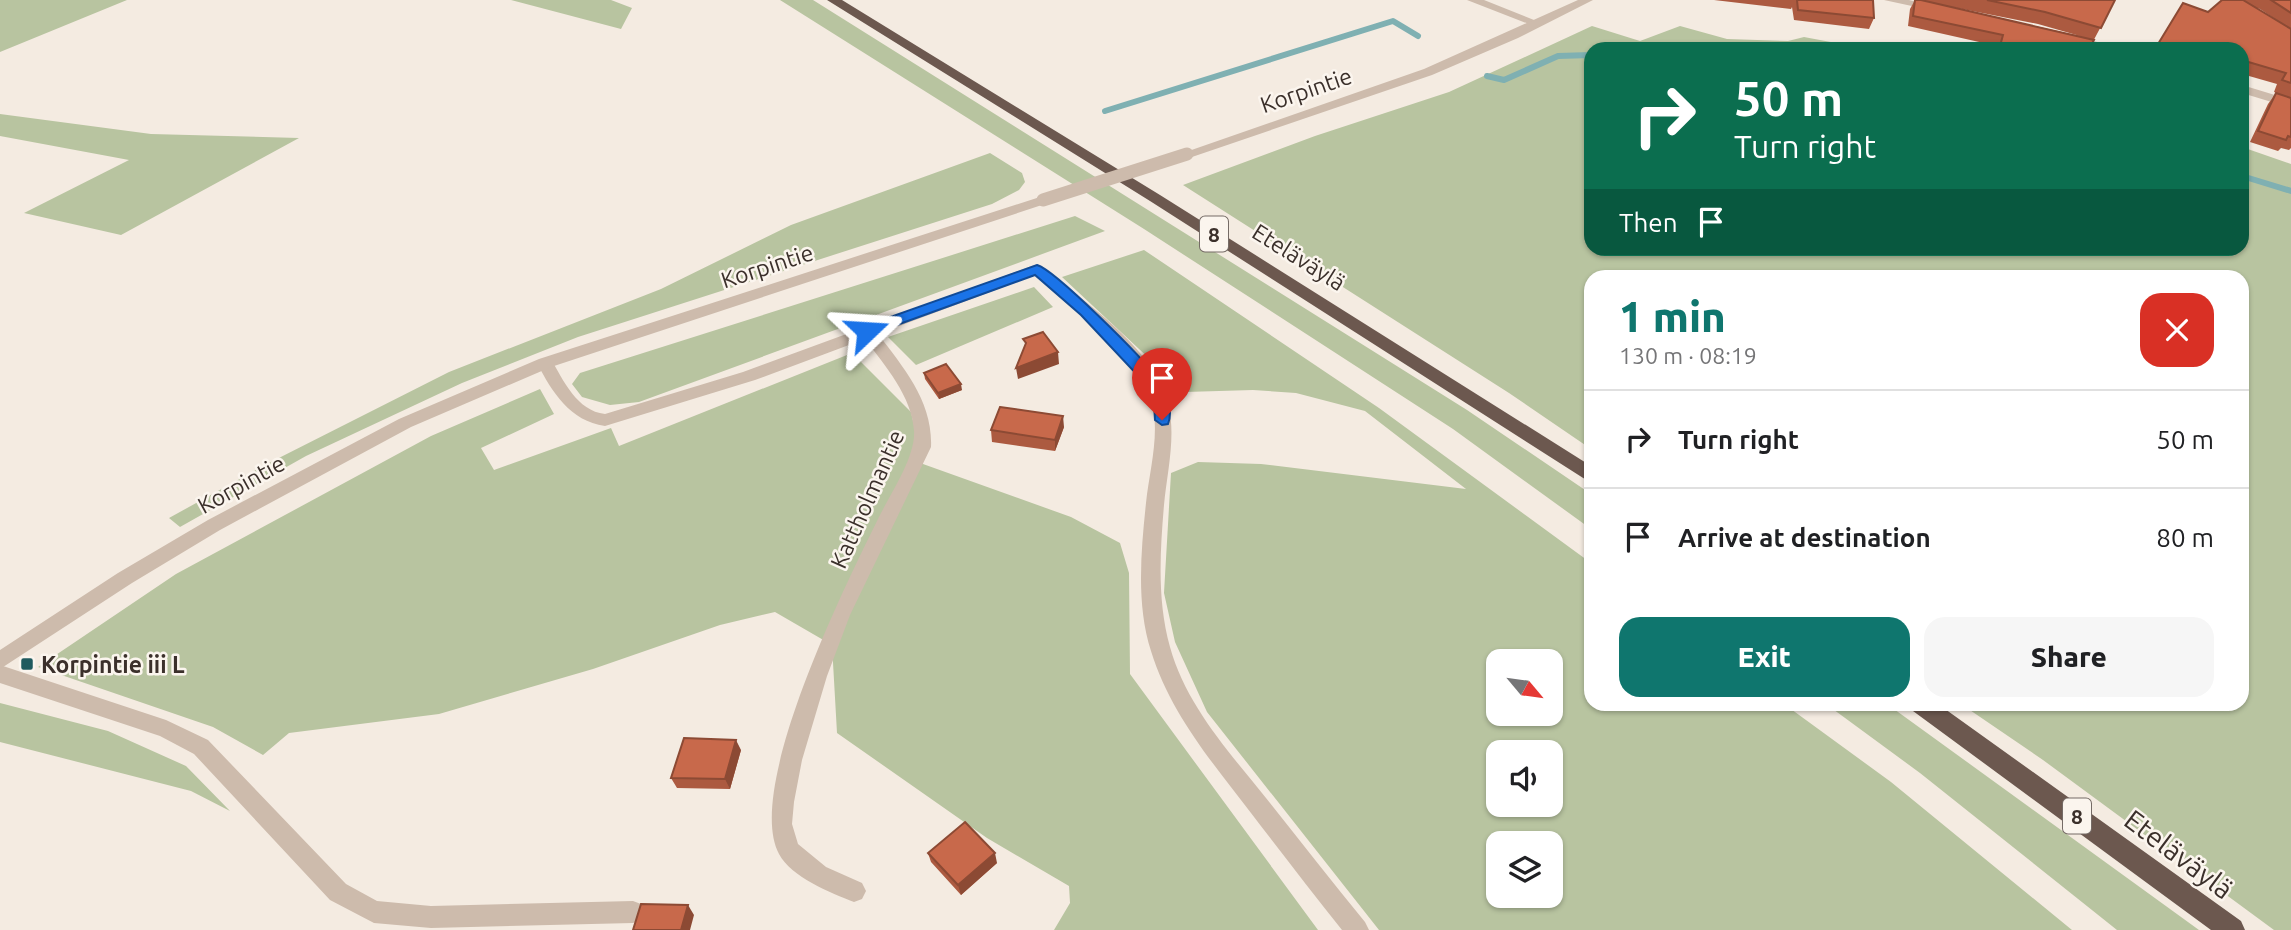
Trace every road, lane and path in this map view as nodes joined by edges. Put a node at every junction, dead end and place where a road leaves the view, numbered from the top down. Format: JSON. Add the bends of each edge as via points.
{"nodes":[{"id":1,"x":833,"y":0,"type":"edge"},
{"id":2,"x":1473,"y":0,"type":"edge"},
{"id":3,"x":1587,"y":0,"type":"edge"},
{"id":4,"x":1890,"y":0,"type":"edge"},
{"id":5,"x":1944,"y":10,"type":"edge"},
{"id":6,"x":1538,"y":24,"type":"junction"},
{"id":7,"x":2060,"y":37,"type":"edge"},
{"id":8,"x":2080,"y":42,"type":"edge"},
{"id":9,"x":2249,"y":91,"type":"edge"},
{"id":10,"x":2291,"y":104,"type":"edge"},
{"id":11,"x":867,"y":331,"type":"junction"},
{"id":12,"x":545,"y":363,"type":"junction"},
{"id":13,"x":1584,"y":472,"type":"edge"},
{"id":14,"x":0,"y":661,"type":"edge"},
{"id":15,"x":0,"y":674,"type":"edge"},
{"id":16,"x":1931,"y":711,"type":"edge"},
{"id":17,"x":854,"y":891,"type":"dead end"},
{"id":18,"x":633,"y":912,"type":"dead end"},
{"id":19,"x":1357,"y":930,"type":"edge"},
{"id":20,"x":2232,"y":930,"type":"edge"}],
"edges":[{"from":1,"to":13,"type":"highway","name":"Eteläväylä","number":"8","via":[[1167,205]]},
{"from":2,"to":6,"type":"street"},
{"from":3,"to":6,"type":"street","name":"Korpintie"},
{"from":4,"to":5,"type":"street"},
{"from":6,"to":12,"type":"street","name":"Korpintie","bridge":true,"via":[[1428,72]]},
{"from":7,"to":8,"type":"street"},
{"from":9,"to":10,"type":"street"},
{"from":11,"to":12,"type":"street","via":[[749,376],[605,420],[583,414]]},
{"from":11,"to":17,"type":"street","name":"Kattholmantie","via":[[905,385],[925,435],[840,615],[817,676],[791,760],[781,824],[788,850],[818,875]]},
{"from":11,"to":19,"type":"street","via":[[1037,269],[1086,312],[1150,380],[1162,403],[1151,611],[1160,651],[1184,703],[1222,760]]},
{"from":12,"to":14,"type":"street","name":"Korpintie","via":[[405,423],[291,481],[125,578]]},
{"from":15,"to":18,"type":"street","via":[[166,729],[201,747],[338,892],[374,912],[432,917]]},
{"from":16,"to":20,"type":"highway","name":"Eteläväylä","number":"8"}]}
